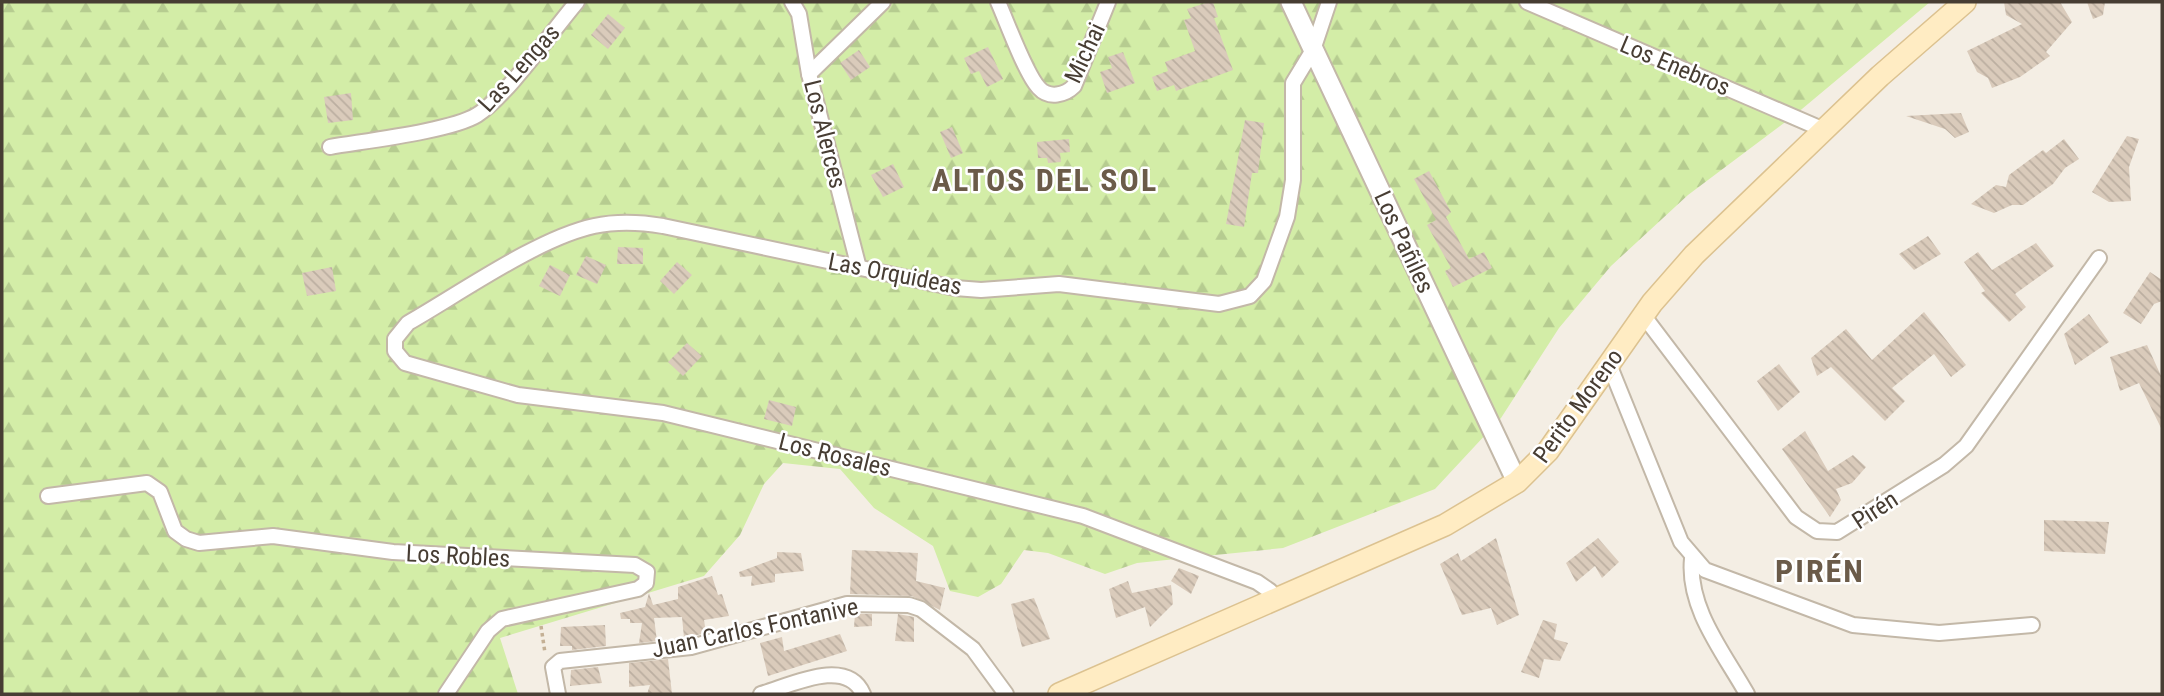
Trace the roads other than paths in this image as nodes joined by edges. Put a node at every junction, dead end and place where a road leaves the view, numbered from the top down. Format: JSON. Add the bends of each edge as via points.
{"nodes":[{"id":1,"x":577,"y":2,"type":"edge"},
{"id":2,"x":792,"y":2,"type":"edge"},
{"id":3,"x":883,"y":2,"type":"edge"},
{"id":4,"x":998,"y":2,"type":"edge"},
{"id":5,"x":1108,"y":2,"type":"edge"},
{"id":6,"x":1291,"y":2,"type":"edge"},
{"id":7,"x":1329,"y":2,"type":"edge"},
{"id":8,"x":1527,"y":2,"type":"edge"},
{"id":9,"x":1965,"y":2,"type":"edge"},
{"id":10,"x":1313,"y":50,"type":"junction"},
{"id":11,"x":808,"y":74,"type":"junction"},
{"id":12,"x":1824,"y":130,"type":"junction"},
{"id":13,"x":330,"y":147,"type":"dead end"},
{"id":14,"x":2099,"y":258,"type":"dead end"},
{"id":15,"x":859,"y":268,"type":"junction"},
{"id":16,"x":1643,"y":315,"type":"junction"},
{"id":17,"x":395,"y":339,"type":"joint"},
{"id":18,"x":1609,"y":363,"type":"junction"},
{"id":19,"x":1517,"y":482,"type":"junction"},
{"id":20,"x":48,"y":496,"type":"dead end"},
{"id":21,"x":1692,"y":559,"type":"junction"},
{"id":22,"x":1275,"y":600,"type":"junction"},
{"id":23,"x":2032,"y":625,"type":"dead end"},
{"id":24,"x":446,"y":694,"type":"edge"},
{"id":25,"x":558,"y":694,"type":"edge"},
{"id":26,"x":761,"y":694,"type":"edge"},
{"id":27,"x":863,"y":694,"type":"edge"},
{"id":28,"x":1006,"y":694,"type":"edge"},
{"id":29,"x":1059,"y":694,"type":"edge"},
{"id":30,"x":1747,"y":694,"type":"edge"}],
"edges":[{"from":1,"to":13,"type":"street","name":"Las Lengas","via":[[477,116]]},
{"from":2,"to":11,"type":"street","name":"Los Alerces","via":[[801,23]]},
{"from":3,"to":11,"type":"street"},
{"from":4,"to":5,"type":"street","name":"Michai","via":[[1037,86],[1054,95],[1074,86]]},
{"from":6,"to":10,"type":"street","name":"Los Pañiles"},
{"from":7,"to":10,"type":"street"},
{"from":8,"to":12,"type":"street","name":"Los Enebros"},
{"from":9,"to":12,"type":"main road","name":"Perito Moreno"},
{"from":10,"to":15,"type":"street","name":"Las Orquideas","via":[[1293,83],[1293,180],[1287,217],[1269,272],[1250,296],[1219,304],[1059,284],[967,289]]},
{"from":10,"to":19,"type":"street","name":"Los Pañiles"},
{"from":11,"to":15,"type":"street","name":"Los Alerces"},
{"from":12,"to":16,"type":"main road","name":"Perito Moreno","via":[[1694,255]]},
{"from":14,"to":16,"type":"street","name":"Pirén","via":[[1966,446],[1944,465],[1837,532],[1817,531],[1796,517]]},
{"from":15,"to":17,"type":"street","name":"Las Orquideas","via":[[663,226],[603,225],[551,242],[408,323]]},
{"from":16,"to":18,"type":"main road","name":"Perito Moreno"},
{"from":17,"to":22,"type":"street","name":"Los Rosales","via":[[396,351],[405,363],[500,391],[653,411],[1083,516],[1257,582]]},
{"from":18,"to":19,"type":"main road","name":"Perito Moreno","via":[[1548,451]]},
{"from":18,"to":21,"type":"street","via":[[1681,542]]},
{"from":19,"to":22,"type":"main road","name":"Perito Moreno","via":[[1445,525]]},
{"from":20,"to":24,"type":"street","name":"Los Robles","via":[[147,483],[160,492],[176,531],[199,543],[273,536],[393,552],[635,565],[646,572],[646,583],[638,589],[496,622]]},
{"from":21,"to":23,"type":"street","via":[[1721,578],[1853,625],[1939,633]]},
{"from":21,"to":30,"type":"street","via":[[1691,581],[1698,606]]},
{"from":22,"to":29,"type":"main road","name":"Perito Moreno"},
{"from":25,"to":28,"type":"street","name":"Juan Carlos Fontanive","via":[[553,667],[563,661],[691,647],[847,604],[921,609],[977,652]]},
{"from":26,"to":27,"type":"street","via":[[836,675],[853,680]]}]}
